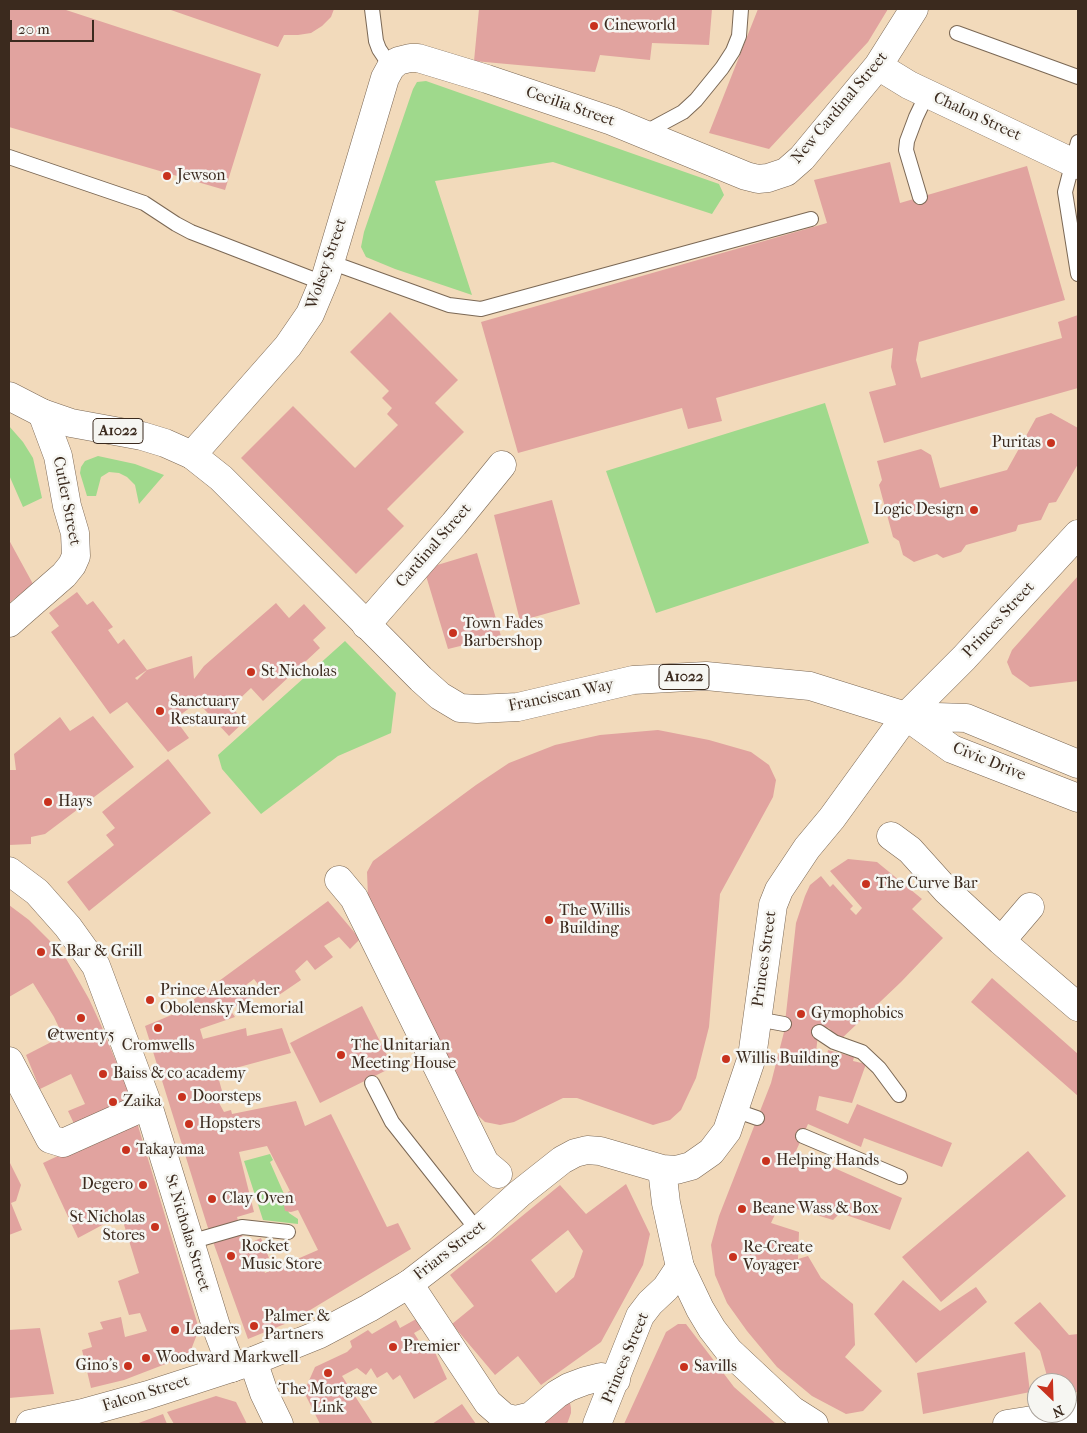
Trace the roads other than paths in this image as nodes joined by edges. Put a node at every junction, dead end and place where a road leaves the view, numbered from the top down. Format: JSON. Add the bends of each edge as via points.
{"nodes":[{"id":1,"x":372,"y":9,"type":"edge"},
{"id":2,"x":741,"y":9,"type":"edge"},
{"id":3,"x":914,"y":9,"type":"edge"},
{"id":4,"x":957,"y":33,"type":"dead end"},
{"id":5,"x":878,"y":66,"type":"junction"},
{"id":6,"x":391,"y":67,"type":"junction"},
{"id":7,"x":1078,"y":77,"type":"edge"},
{"id":8,"x":927,"y":94,"type":"junction"},
{"id":9,"x":644,"y":133,"type":"junction"},
{"id":10,"x":1076,"y":156,"type":"edge"},
{"id":11,"x":9,"y":157,"type":"edge"},
{"id":12,"x":746,"y":176,"type":"joint"},
{"id":13,"x":920,"y":197,"type":"dead end"},
{"id":14,"x":810,"y":219,"type":"dead end"},
{"id":15,"x":327,"y":272,"type":"junction"},
{"id":16,"x":1078,"y":274,"type":"edge"},
{"id":17,"x":9,"y":396,"type":"edge"},
{"id":18,"x":42,"y":413,"type":"junction"},
{"id":19,"x":192,"y":455,"type":"junction"},
{"id":20,"x":502,"y":465,"type":"dead end"},
{"id":21,"x":1078,"y":534,"type":"edge"},
{"id":22,"x":9,"y":623,"type":"edge"},
{"id":23,"x":366,"y":625,"type":"junction"},
{"id":24,"x":906,"y":716,"type":"junction"},
{"id":25,"x":1078,"y":764,"type":"edge"},
{"id":26,"x":1078,"y":798,"type":"edge"},
{"id":27,"x":891,"y":836,"type":"dead end"},
{"id":28,"x":9,"y":871,"type":"edge"},
{"id":29,"x":339,"y":880,"type":"dead end"},
{"id":30,"x":1030,"y":907,"type":"dead end"},
{"id":31,"x":1001,"y":940,"type":"junction"},
{"id":32,"x":1078,"y":1007,"type":"edge"},
{"id":33,"x":757,"y":1019,"type":"junction"},
{"id":34,"x":784,"y":1024,"type":"dead end"},
{"id":35,"x":819,"y":1032,"type":"dead end"},
{"id":36,"x":9,"y":1060,"type":"edge"},
{"id":37,"x":372,"y":1083,"type":"dead end"},
{"id":38,"x":899,"y":1095,"type":"dead end"},
{"id":39,"x":148,"y":1105,"type":"junction"},
{"id":40,"x":803,"y":1136,"type":"dead end"},
{"id":41,"x":662,"y":1169,"type":"junction"},
{"id":42,"x":498,"y":1174,"type":"dead end"},
{"id":43,"x":900,"y":1177,"type":"dead end"},
{"id":44,"x":478,"y":1231,"type":"junction"},
{"id":45,"x":288,"y":1232,"type":"dead end"},
{"id":46,"x":190,"y":1242,"type":"junction"},
{"id":47,"x":680,"y":1267,"type":"junction"},
{"id":48,"x":409,"y":1284,"type":"junction"},
{"id":49,"x":242,"y":1364,"type":"junction"},
{"id":50,"x":616,"y":1380,"type":"junction"},
{"id":51,"x":1078,"y":1414,"type":"edge"},
{"id":52,"x":30,"y":1424,"type":"edge"},
{"id":53,"x":279,"y":1424,"type":"edge"},
{"id":54,"x":597,"y":1424,"type":"edge"},
{"id":55,"x":814,"y":1424,"type":"edge"},
{"id":56,"x":1007,"y":1424,"type":"edge"}],
"edges":[{"from":1,"to":6,"type":"lane","via":[[376,40]]},
{"from":2,"to":9,"type":"lane","via":[[739,36],[722,68],[683,112]]},
{"from":3,"to":5,"type":"street","name":"New Cardinal Street"},
{"from":4,"to":7,"type":"lane"},
{"from":5,"to":8,"type":"street","name":"Chalon Street"},
{"from":5,"to":12,"type":"street","name":"New Cardinal Street","via":[[802,158],[786,172],[768,178]]},
{"from":6,"to":9,"type":"street","name":"Cecilia Street","via":[[405,58],[418,58]]},
{"from":6,"to":15,"type":"street","name":"Wolsey Street"},
{"from":8,"to":10,"type":"street","name":"Chalon Street"},
{"from":8,"to":13,"type":"lane","via":[[906,150]]},
{"from":9,"to":12,"type":"street","name":"Cecilia Street"},
{"from":10,"to":16,"type":"lane","via":[[1064,192]]},
{"from":11,"to":15,"type":"lane","via":[[144,203],[191,232]]},
{"from":14,"to":15,"type":"lane","via":[[481,309],[449,305]]},
{"from":15,"to":19,"type":"street","name":"Wolsey Street","via":[[310,314],[288,346]]},
{"from":17,"to":18,"type":"street","number":"A1022"},
{"from":18,"to":19,"type":"street","number":"A1022","via":[[72,423],[142,436]]},
{"from":18,"to":22,"type":"street","name":"Cutler Street","via":[[58,456],[75,533],[76,556],[64,575]]},
{"from":19,"to":23,"type":"street","name":"Franciscan Way","number":"A1022","via":[[221,478]]},
{"from":20,"to":23,"type":"street","name":"Cardinal Street"},
{"from":21,"to":24,"type":"street","name":"Princes Street"},
{"from":23,"to":24,"type":"street","name":"Franciscan Way","number":"A1022","via":[[440,696],[460,708],[518,707],[633,680],[706,676],[810,686]]},
{"from":24,"to":25,"type":"street","name":"Civic Drive","number":"A1022","via":[[966,718]]},
{"from":24,"to":26,"type":"street","name":"Civic Drive","number":"A1022","via":[[952,749]]},
{"from":24,"to":33,"type":"street","name":"Princes Street","via":[[807,848],[780,890],[773,905]]},
{"from":27,"to":31,"type":"street","via":[[910,850],[946,890]]},
{"from":28,"to":39,"type":"street","name":"St Nicholas Street","via":[[37,892],[96,966]]},
{"from":29,"to":42,"type":"street","via":[[354,898],[485,1163]]},
{"from":30,"to":31,"type":"street"},
{"from":31,"to":32,"type":"street"},
{"from":33,"to":34,"type":"lane"},
{"from":33,"to":41,"type":"street","name":"Princes Street","via":[[745,1114],[711,1152],[691,1166]]},
{"from":35,"to":38,"type":"lane","via":[[834,1042],[862,1052]]},
{"from":36,"to":39,"type":"street","via":[[50,1140],[63,1143]]},
{"from":37,"to":44,"type":"lane","via":[[392,1122]]},
{"from":39,"to":46,"type":"street","name":"St Nicholas Street"},
{"from":40,"to":43,"type":"lane"},
{"from":41,"to":44,"type":"street","name":"Friars Street","via":[[600,1151],[575,1153],[519,1194]]},
{"from":41,"to":47,"type":"street"},
{"from":44,"to":48,"type":"street","name":"Friars Street"},
{"from":45,"to":46,"type":"lane","via":[[242,1227]]},
{"from":46,"to":49,"type":"street","name":"St Nicholas Street","via":[[216,1326]]},
{"from":47,"to":50,"type":"street","name":"Princes Street","via":[[640,1316]]},
{"from":47,"to":55,"type":"street","via":[[700,1309],[728,1352],[792,1410]]},
{"from":48,"to":49,"type":"street","name":"Friars Street","via":[[320,1334]]},
{"from":48,"to":50,"type":"street","via":[[488,1403],[504,1417],[515,1420],[531,1416],[557,1394],[585,1381],[601,1377]]},
{"from":49,"to":52,"type":"street","name":"Falcon Street","via":[[148,1395]]},
{"from":49,"to":53,"type":"street","name":"St Nicholas Street","via":[[264,1393]]},
{"from":50,"to":54,"type":"street","name":"Princes Street"},
{"from":51,"to":56,"type":"street"}]}
